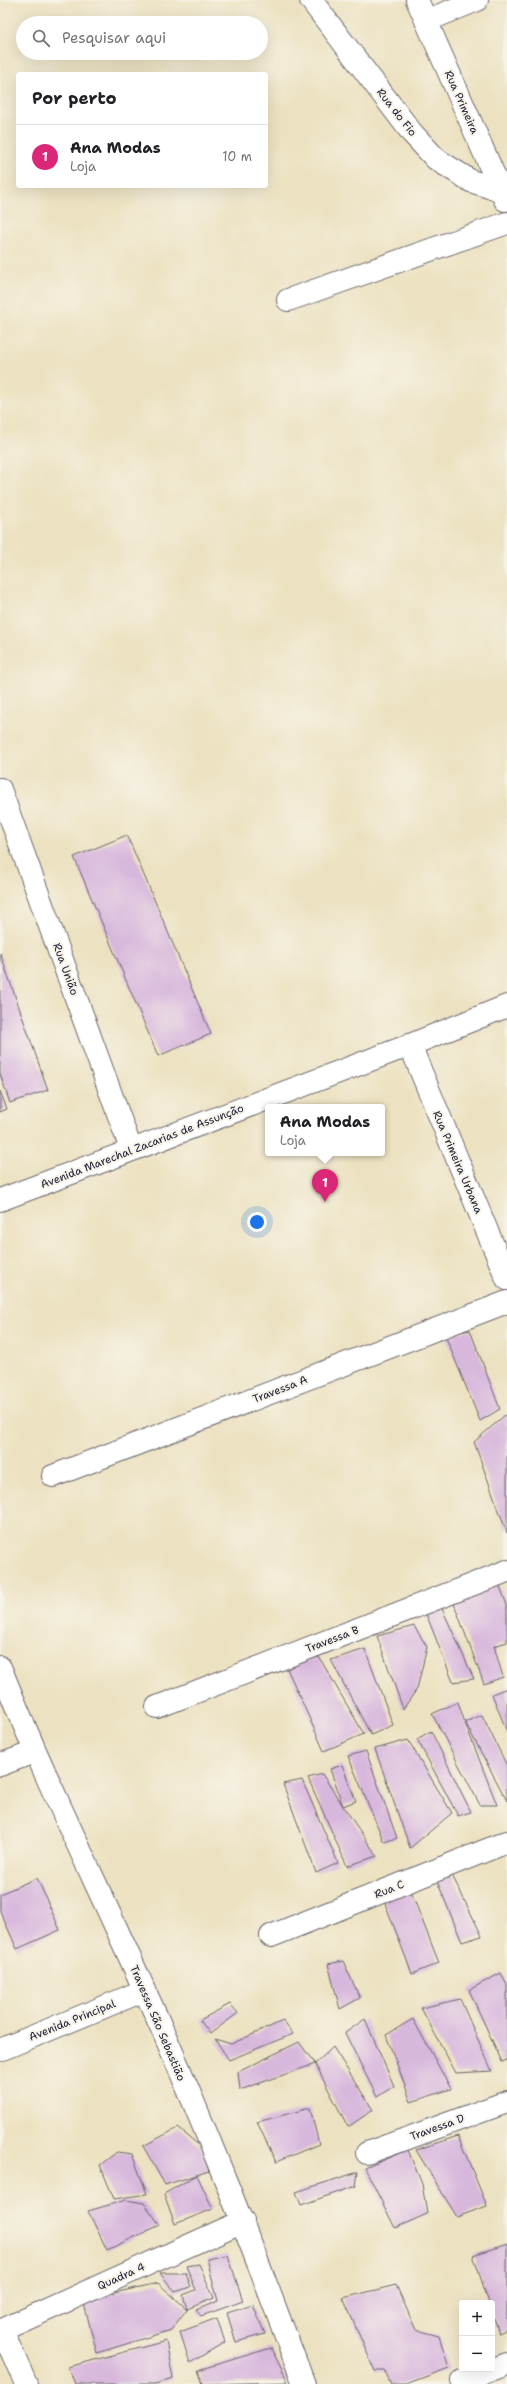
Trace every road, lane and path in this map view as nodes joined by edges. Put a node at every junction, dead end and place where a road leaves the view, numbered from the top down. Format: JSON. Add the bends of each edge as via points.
{"nodes":[{"id":1,"x":311,"y":0,"type":"edge"},
{"id":2,"x":417,"y":0,"type":"edge"},
{"id":3,"x":477,"y":0,"type":"edge"},
{"id":4,"x":426,"y":22,"type":"junction"},
{"id":5,"x":505,"y":197,"type":"edge"},
{"id":6,"x":507,"y":223,"type":"edge"},
{"id":7,"x":288,"y":300,"type":"dead end"},
{"id":8,"x":0,"y":789,"type":"edge"},
{"id":9,"x":507,"y":1006,"type":"edge"},
{"id":10,"x":410,"y":1045,"type":"junction"},
{"id":11,"x":131,"y":1149,"type":"junction"},
{"id":12,"x":0,"y":1200,"type":"edge"},
{"id":13,"x":507,"y":1280,"type":"edge"},
{"id":14,"x":507,"y":1302,"type":"edge"},
{"id":15,"x":53,"y":1476,"type":"dead end"},
{"id":16,"x":507,"y":1571,"type":"edge"},
{"id":17,"x":0,"y":1667,"type":"edge"},
{"id":18,"x":157,"y":1707,"type":"dead end"},
{"id":19,"x":34,"y":1752,"type":"junction"},
{"id":20,"x":0,"y":1765,"type":"edge"},
{"id":21,"x":507,"y":1842,"type":"edge"},
{"id":22,"x":271,"y":1936,"type":"dead end"},
{"id":23,"x":145,"y":1990,"type":"junction"},
{"id":24,"x":0,"y":2050,"type":"edge"},
{"id":25,"x":507,"y":2102,"type":"edge"},
{"id":26,"x":367,"y":2153,"type":"dead end"},
{"id":27,"x":243,"y":2221,"type":"junction"},
{"id":28,"x":1,"y":2330,"type":"edge"},
{"id":29,"x":507,"y":2364,"type":"edge"},
{"id":30,"x":462,"y":2381,"type":"dead end"},
{"id":31,"x":26,"y":2384,"type":"edge"},
{"id":32,"x":304,"y":2384,"type":"edge"}],
"edges":[{"from":1,"to":5,"type":"street","name":"Rua do Fio","via":[[412,133],[436,159],[471,182]]},
{"from":2,"to":4,"type":"street","name":"Rua Primeira"},
{"from":3,"to":4,"type":"street"},
{"from":4,"to":5,"type":"street","name":"Rua Primeira"},
{"from":6,"to":7,"type":"street"},
{"from":8,"to":11,"type":"street","name":"Rua União"},
{"from":9,"to":10,"type":"street","name":"Avenida Marechal Zacarias de Assunção"},
{"from":10,"to":11,"type":"street","name":"Avenida Marechal Zacarias de Assunção"},
{"from":10,"to":13,"type":"street","name":"Rua Primeira Urbana"},
{"from":11,"to":12,"type":"street","name":"Avenida Marechal Zacarias de Assunção"},
{"from":14,"to":15,"type":"street","name":"Travessa A"},
{"from":16,"to":18,"type":"street","name":"Travessa B"},
{"from":17,"to":19,"type":"street","name":"Travessa São Sebastião"},
{"from":19,"to":20,"type":"street"},
{"from":19,"to":23,"type":"street","name":"Travessa São Sebastião"},
{"from":21,"to":22,"type":"street","name":"Rua C"},
{"from":23,"to":24,"type":"street","name":"Avenida Principal"},
{"from":23,"to":27,"type":"street","name":"Travessa São Sebastião"},
{"from":25,"to":26,"type":"street","name":"Travessa D"},
{"from":27,"to":28,"type":"street","name":"Quadra 4"},
{"from":27,"to":32,"type":"street","name":"Travessa São Sebastião"},
{"from":28,"to":31,"type":"street"},
{"from":29,"to":30,"type":"street"}]}
